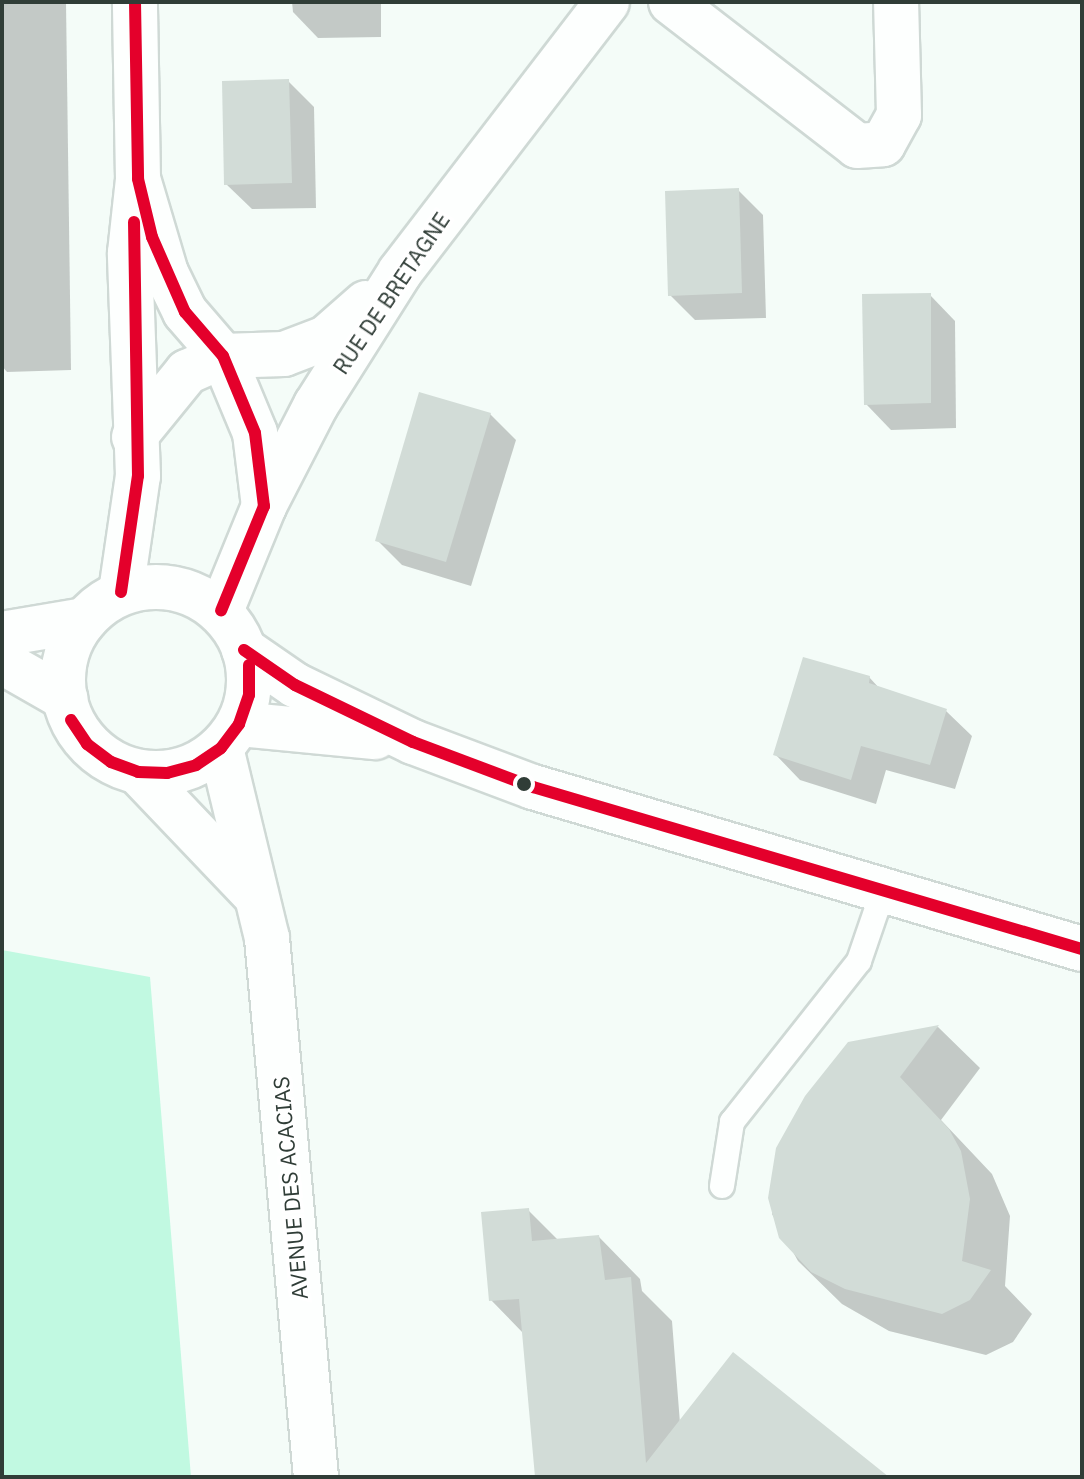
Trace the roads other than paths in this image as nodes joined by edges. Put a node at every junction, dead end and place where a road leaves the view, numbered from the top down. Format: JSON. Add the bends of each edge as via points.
{"nodes":[{"id":1,"x":135,"y":2,"type":"edge"},
{"id":2,"x":607,"y":2,"type":"edge"},
{"id":3,"x":671,"y":2,"type":"edge"},
{"id":4,"x":896,"y":2,"type":"edge"},
{"id":5,"x":138,"y":179,"type":"junction"},
{"id":6,"x":400,"y":272,"type":"junction"},
{"id":7,"x":223,"y":356,"type":"junction"},
{"id":8,"x":134,"y":437,"type":"junction"},
{"id":9,"x":264,"y":506,"type":"junction"},
{"id":10,"x":121,"y":592,"type":"junction"},
{"id":11,"x":221,"y":611,"type":"junction"},
{"id":12,"x":85,"y":620,"type":"junction"},
{"id":13,"x":2,"y":634,"type":"edge"},
{"id":14,"x":244,"y":650,"type":"junction"},
{"id":15,"x":2,"y":662,"type":"edge"},
{"id":16,"x":65,"y":698,"type":"junction"},
{"id":17,"x":230,"y":736,"type":"junction"},
{"id":18,"x":413,"y":742,"type":"junction"},
{"id":19,"x":138,"y":772,"type":"junction"},
{"id":20,"x":883,"y":891,"type":"junction"},
{"id":21,"x":258,"y":899,"type":"junction"},
{"id":22,"x":1082,"y":949,"type":"edge"},
{"id":23,"x":722,"y":1186,"type":"dead end"},
{"id":24,"x":316,"y":1477,"type":"edge"}],
"edges":[{"from":1,"to":5,"type":"street"},
{"from":2,"to":6,"type":"street","name":"RUE DE BRETAGNE"},
{"from":3,"to":4,"type":"street","via":[[857,146],[883,144],[899,115]]},
{"from":5,"to":7,"type":"street","via":[[152,237],[185,312]]},
{"from":5,"to":8,"type":"street","via":[[130,253]]},
{"from":6,"to":7,"type":"street","via":[[326,338],[284,354]]},
{"from":6,"to":9,"type":"street","name":"RUE DE BRETAGNE","via":[[316,405]]},
{"from":7,"to":8,"type":"street","via":[[187,372]]},
{"from":7,"to":9,"type":"street","via":[[255,433]]},
{"from":8,"to":10,"type":"street","via":[[138,476]]},
{"from":9,"to":11,"type":"street","name":"RUE DE BRETAGNE"},
{"from":10,"to":11,"type":"street","via":[[175,587]]},
{"from":10,"to":12,"type":"street"},
{"from":11,"to":14,"type":"street"},
{"from":12,"to":13,"type":"street"},
{"from":12,"to":16,"type":"street","via":[[64,662]]},
{"from":14,"to":17,"type":"street","via":[[249,695]]},
{"from":14,"to":18,"type":"street","via":[[295,685]]},
{"from":15,"to":16,"type":"street"},
{"from":16,"to":19,"type":"street","via":[[71,720],[87,744],[111,762]]},
{"from":17,"to":18,"type":"street"},
{"from":17,"to":19,"type":"street","via":[[196,765],[167,773]]},
{"from":17,"to":21,"type":"street","name":"AVENUE DES ACACIAS"},
{"from":18,"to":20,"type":"street","via":[[533,787]]},
{"from":19,"to":21,"type":"street"},
{"from":20,"to":22,"type":"street"},
{"from":20,"to":23,"type":"lane","via":[[859,961],[732,1122]]},
{"from":21,"to":24,"type":"street","name":"AVENUE DES ACACIAS","via":[[267,938]]}]}
